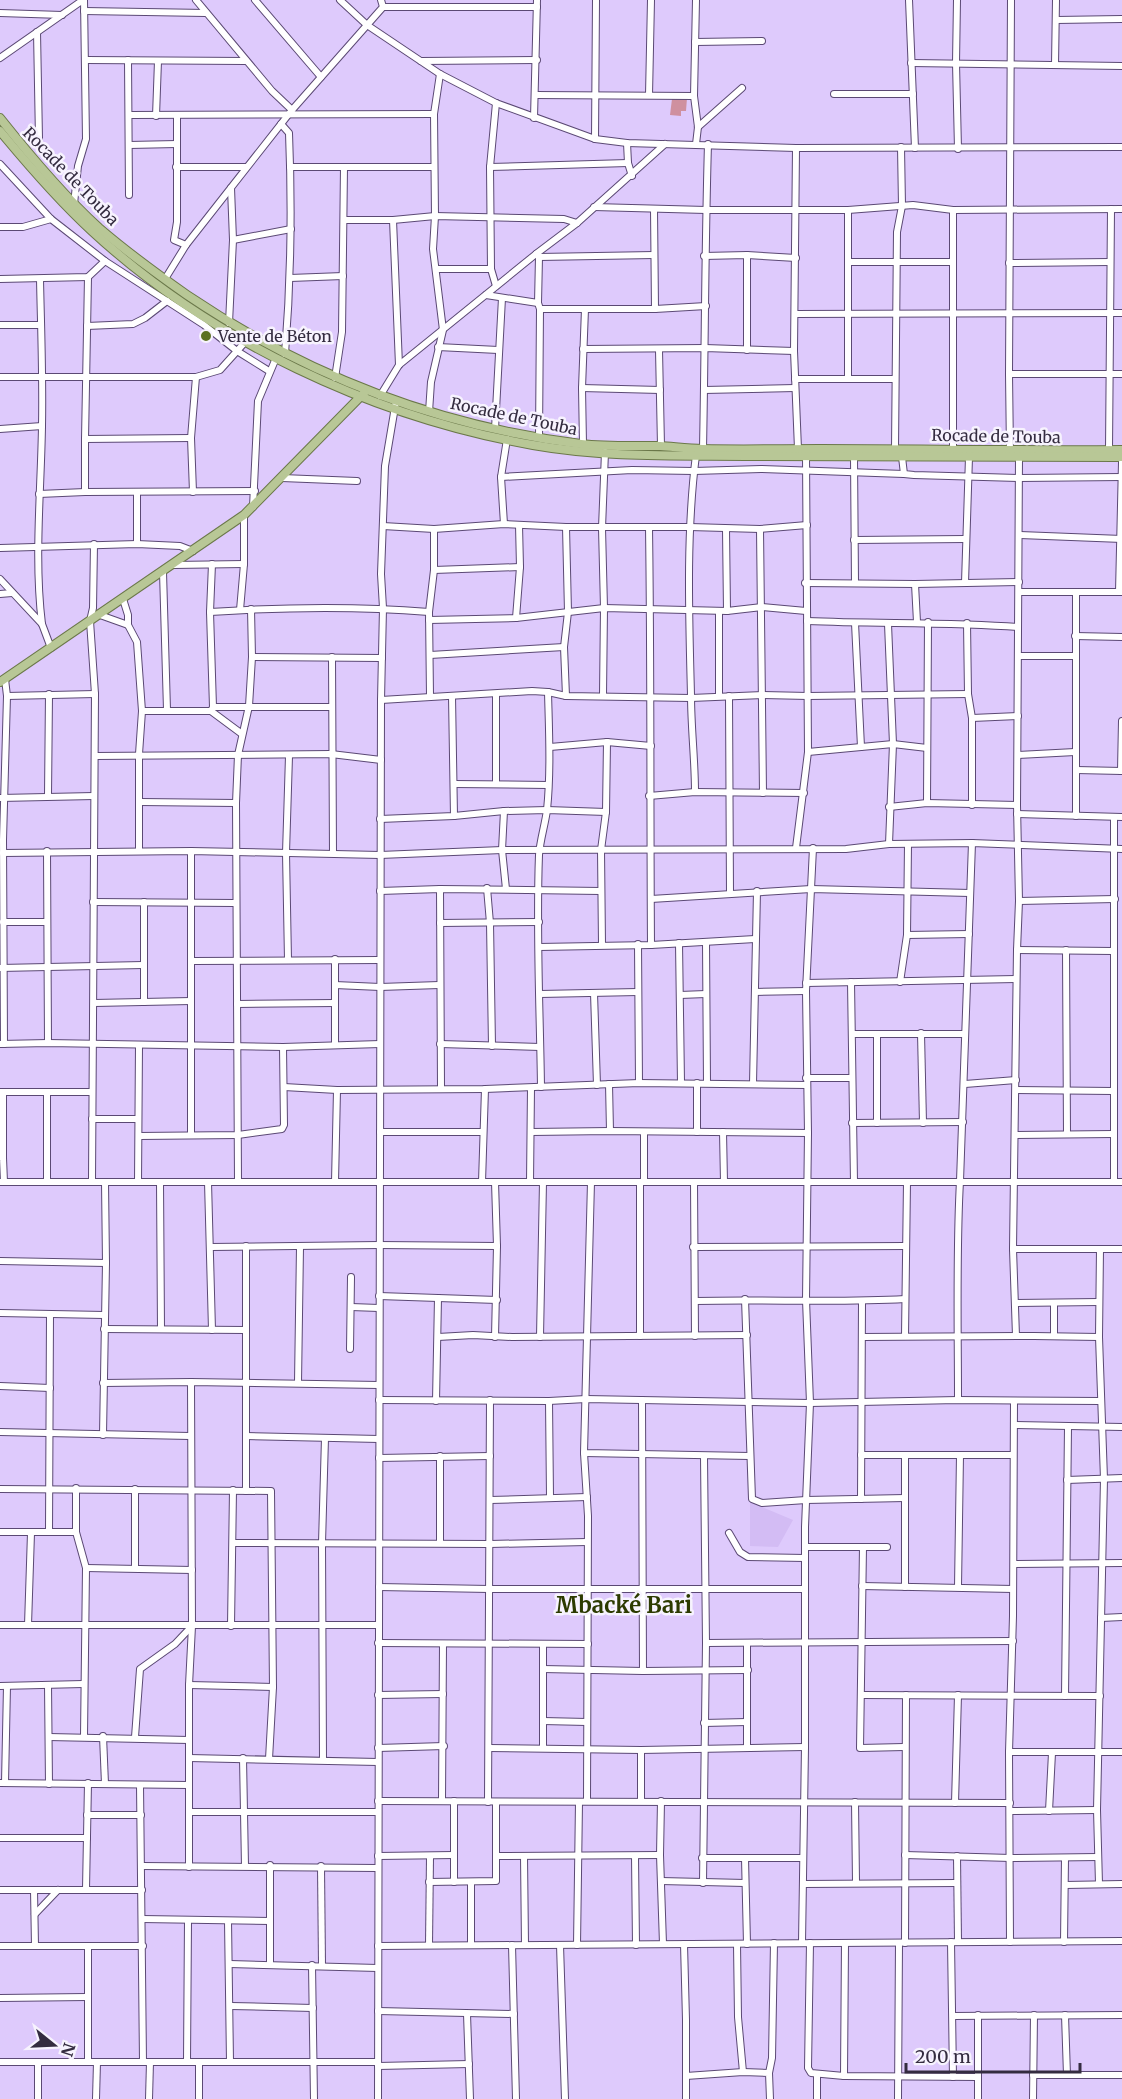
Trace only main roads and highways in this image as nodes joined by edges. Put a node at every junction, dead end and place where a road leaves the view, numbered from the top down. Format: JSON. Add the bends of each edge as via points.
{"nodes":[{"id":1,"x":0,"y":118,"type":"edge"},
{"id":2,"x":0,"y":132,"type":"edge"},
{"id":3,"x":363,"y":394,"type":"junction"},
{"id":4,"x":395,"y":405,"type":"junction"},
{"id":5,"x":1122,"y":450,"type":"edge"},
{"id":6,"x":1013,"y":455,"type":"junction"},
{"id":7,"x":1122,"y":457,"type":"edge"},
{"id":8,"x":2,"y":680,"type":"edge"}],
"edges":[{"from":1,"to":3,"type":"main road","name":"Rocade de Touba","via":[[74,204],[123,248],[229,323]]},
{"from":2,"to":3,"type":"main road","name":"Rocade de Touba","via":[[92,231],[179,300],[276,358]]},
{"from":3,"to":4,"type":"main road","name":"Rocade de Touba"},
{"from":3,"to":4,"type":"main road","name":"Rocade de Touba","via":[[380,396]]},
{"from":3,"to":8,"type":"main road","via":[[244,515]]},
{"from":4,"to":6,"type":"main road","name":"Rocade de Touba","via":[[495,429],[584,444],[703,449],[952,448]]},
{"from":4,"to":6,"type":"main road","name":"Rocade de Touba","via":[[427,419],[507,439],[605,453]]},
{"from":5,"to":6,"type":"main road","name":"Rocade de Touba"},
{"from":6,"to":7,"type":"main road","name":"Rocade de Touba"}]}
